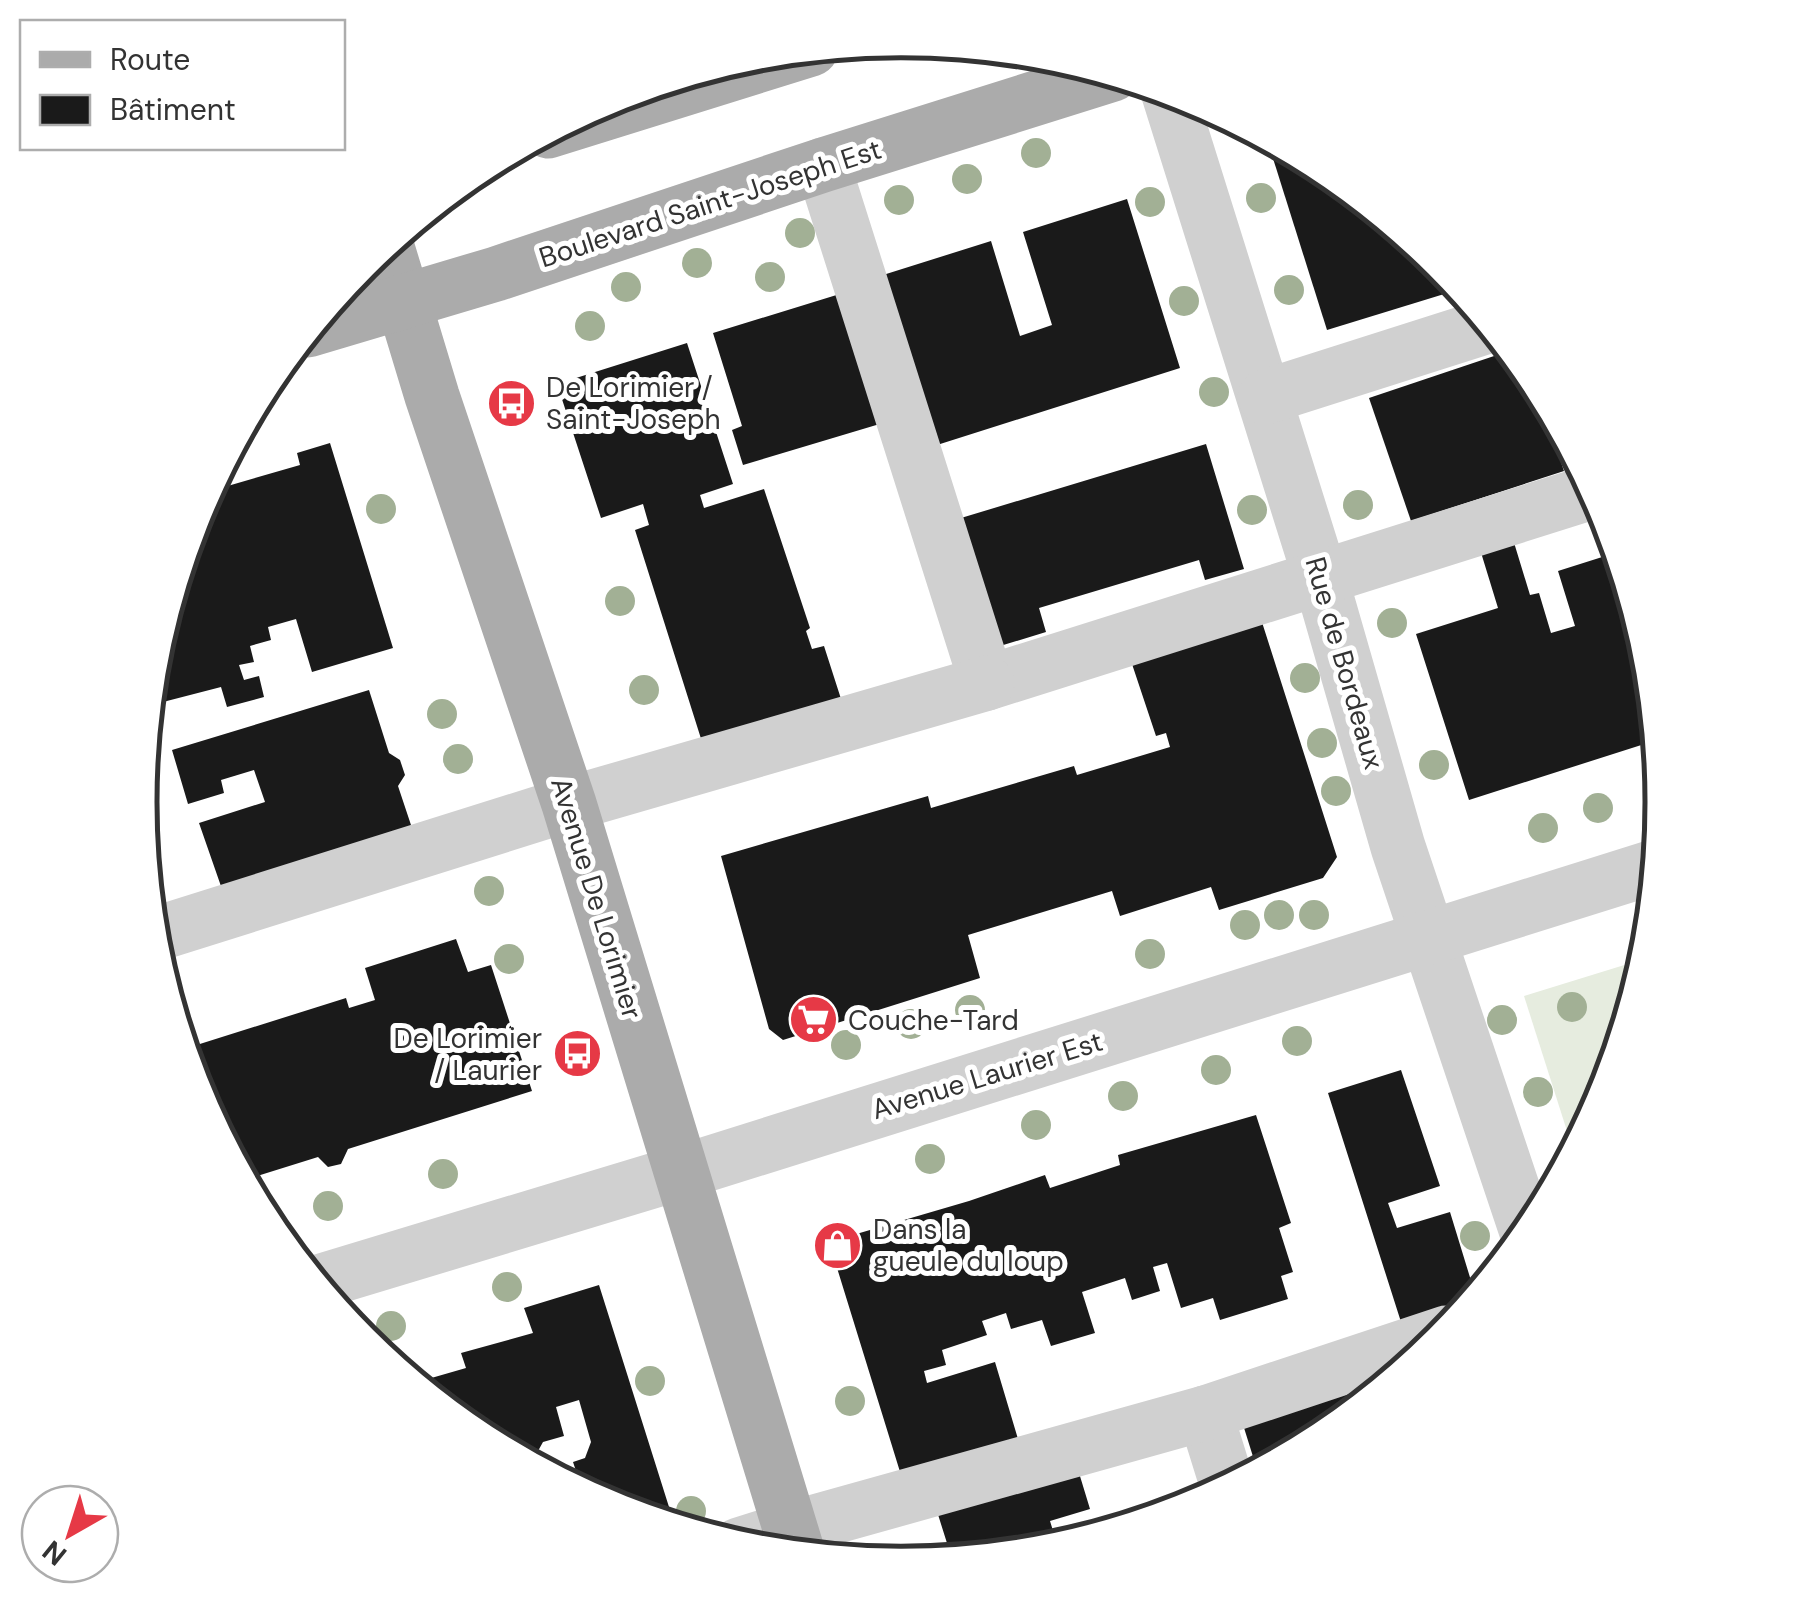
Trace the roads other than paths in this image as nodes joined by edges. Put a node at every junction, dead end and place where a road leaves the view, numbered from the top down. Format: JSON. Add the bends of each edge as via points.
{"nodes":[{"id":1,"x":1088,"y":82,"type":"edge"},
{"id":2,"x":1174,"y":110,"type":"edge"},
{"id":3,"x":823,"y":165,"type":"junction"},
{"id":4,"x":391,"y":261,"type":"edge"},
{"id":5,"x":402,"y":301,"type":"junction"},
{"id":6,"x":333,"y":322,"type":"edge"},
{"id":7,"x":1476,"y":330,"type":"edge"},
{"id":8,"x":1265,"y":397,"type":"junction"},
{"id":9,"x":1579,"y":496,"type":"edge"},
{"id":10,"x":1320,"y":576,"type":"junction"},
{"id":11,"x":987,"y":683,"type":"junction"},
{"id":12,"x":569,"y":804,"type":"junction"},
{"id":13,"x":1642,"y":871,"type":"edge"},
{"id":14,"x":168,"y":931,"type":"edge"},
{"id":15,"x":1427,"y":937,"type":"junction"},
{"id":16,"x":682,"y":1172,"type":"junction"},
{"id":17,"x":1521,"y":1215,"type":"edge"},
{"id":18,"x":330,"y":1279,"type":"edge"},
{"id":19,"x":1410,"y":1345,"type":"edge"},
{"id":20,"x":1205,"y":1412,"type":"junction"},
{"id":21,"x":1224,"y":1473,"type":"edge"},
{"id":22,"x":793,"y":1538,"type":"edge"},
{"id":23,"x":800,"y":1539,"type":"edge"}],
"edges":[{"from":1,"to":3,"type":"main road","name":"Boulevard Saint-Joseph Est"},
{"from":2,"to":8,"type":"street","name":"Rue de Bordeaux"},
{"from":3,"to":5,"type":"main road","name":"Boulevard Saint-Joseph Est"},
{"from":3,"to":11,"type":"street"},
{"from":4,"to":5,"type":"main road","name":"Avenue De Lorimier"},
{"from":5,"to":6,"type":"main road","name":"Boulevard Saint-Joseph Est"},
{"from":5,"to":12,"type":"main road","name":"Avenue De Lorimier"},
{"from":7,"to":8,"type":"street"},
{"from":8,"to":10,"type":"street","name":"Rue de Bordeaux"},
{"from":9,"to":10,"type":"street"},
{"from":10,"to":11,"type":"street"},
{"from":10,"to":15,"type":"street","name":"Rue de Bordeaux"},
{"from":11,"to":12,"type":"street"},
{"from":12,"to":14,"type":"street"},
{"from":12,"to":16,"type":"main road","name":"Avenue De Lorimier"},
{"from":13,"to":15,"type":"street","name":"Avenue Laurier Est"},
{"from":15,"to":16,"type":"street","name":"Avenue Laurier Est"},
{"from":15,"to":17,"type":"street","name":"Rue de Bordeaux"},
{"from":16,"to":18,"type":"street","name":"Avenue Laurier Est"},
{"from":16,"to":22,"type":"main road","name":"Avenue De Lorimier"},
{"from":19,"to":20,"type":"street"},
{"from":20,"to":21,"type":"street"},
{"from":20,"to":23,"type":"street"}]}
